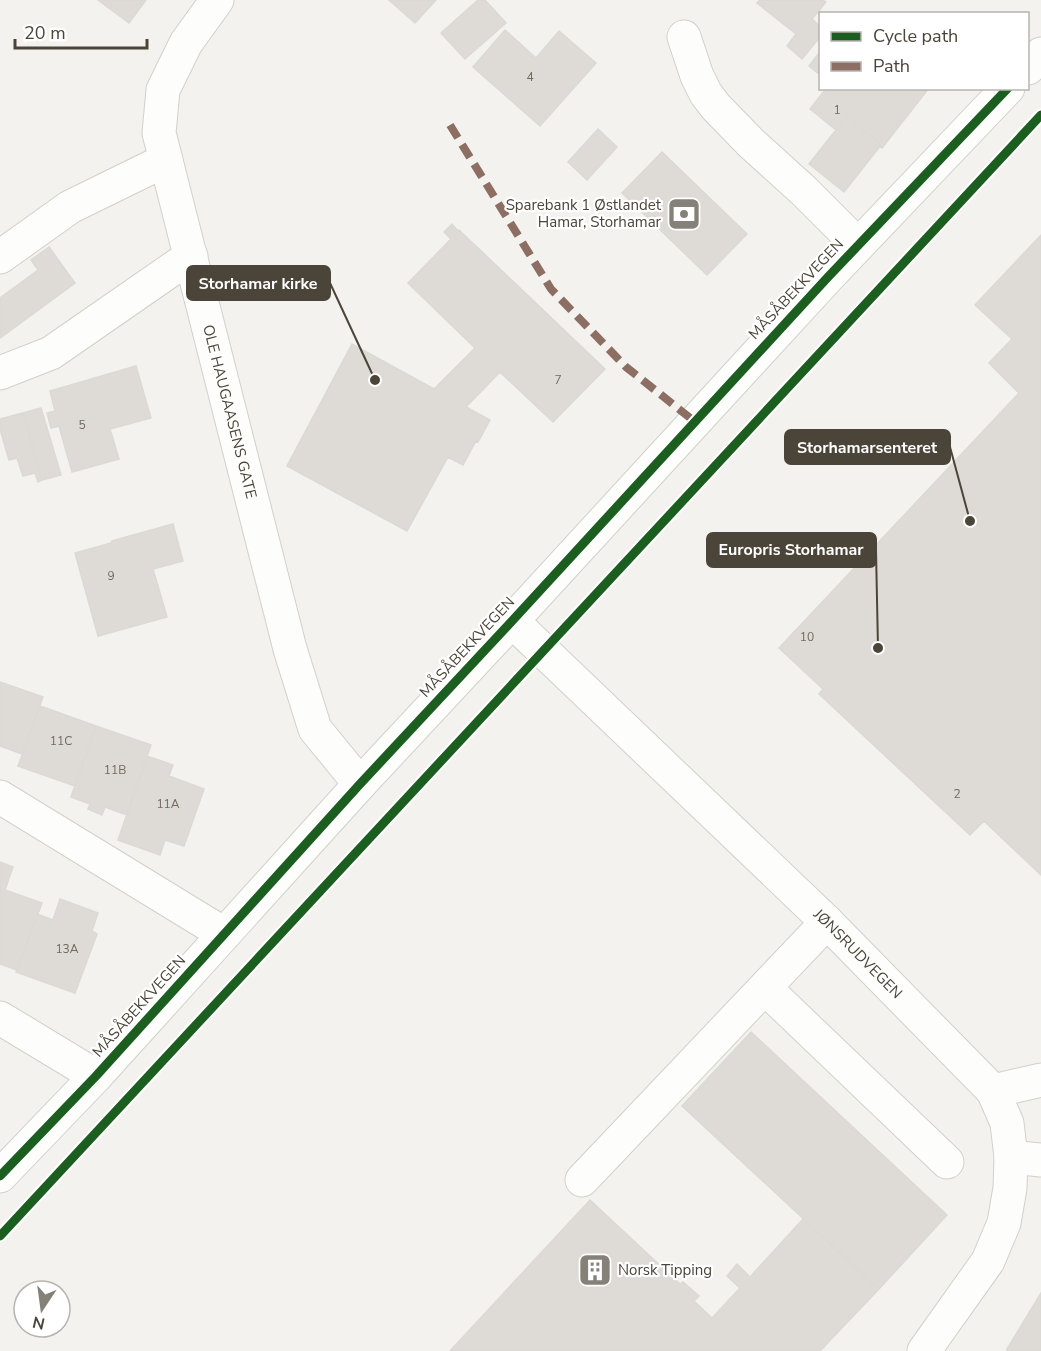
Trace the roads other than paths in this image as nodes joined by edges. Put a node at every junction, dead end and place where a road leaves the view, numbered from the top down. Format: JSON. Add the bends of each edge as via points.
{"nodes":[{"id":1,"x":217,"y":0,"type":"edge"},
{"id":2,"x":684,"y":37,"type":"dead end"},
{"id":3,"x":1041,"y":54,"type":"edge"},
{"id":4,"x":1029,"y":67,"type":"edge"},
{"id":5,"x":1006,"y":90,"type":"edge"},
{"id":6,"x":166,"y":160,"type":"junction"},
{"id":7,"x":858,"y":245,"type":"junction"},
{"id":8,"x":190,"y":256,"type":"junction"},
{"id":9,"x":0,"y":257,"type":"edge"},
{"id":10,"x":0,"y":373,"type":"edge"},
{"id":11,"x":512,"y":621,"type":"junction"},
{"id":12,"x":360,"y":784,"type":"junction"},
{"id":13,"x":0,"y":797,"type":"edge"},
{"id":14,"x":827,"y":922,"type":"junction"},
{"id":15,"x":224,"y":934,"type":"junction"},
{"id":16,"x":765,"y":988,"type":"junction"},
{"id":17,"x":0,"y":1018,"type":"edge"},
{"id":18,"x":96,"y":1076,"type":"junction"},
{"id":19,"x":1041,"y":1080,"type":"edge"},
{"id":20,"x":993,"y":1090,"type":"junction"},
{"id":21,"x":1026,"y":1158,"type":"edge"},
{"id":22,"x":946,"y":1162,"type":"dead end"},
{"id":23,"x":0,"y":1176,"type":"edge"},
{"id":24,"x":582,"y":1180,"type":"dead end"},
{"id":25,"x":924,"y":1351,"type":"edge"}],
"edges":[{"from":1,"to":6,"type":"street","name":"OLE HAUGAASENS GATE","via":[[186,43],[163,90],[159,133]]},
{"from":2,"to":7,"type":"street","via":[[697,76],[716,107]]},
{"from":3,"to":4,"type":"street"},
{"from":5,"to":7,"type":"street","name":"MÅSÅBEKKVEGEN"},
{"from":6,"to":8,"type":"street","name":"OLE HAUGAASENS GATE"},
{"from":6,"to":9,"type":"street","via":[[70,207]]},
{"from":7,"to":11,"type":"street","name":"MÅSÅBEKKVEGEN"},
{"from":8,"to":10,"type":"street","via":[[51,353]]},
{"from":8,"to":12,"type":"street","name":"OLE HAUGAASENS GATE","via":[[290,649],[315,729]]},
{"from":11,"to":12,"type":"street","name":"MÅSÅBEKKVEGEN"},
{"from":11,"to":14,"type":"street","name":"JØNSRUDVEGEN"},
{"from":12,"to":15,"type":"street","name":"MÅSÅBEKKVEGEN"},
{"from":13,"to":15,"type":"street"},
{"from":14,"to":16,"type":"street"},
{"from":14,"to":20,"type":"street","name":"JØNSRUDVEGEN"},
{"from":15,"to":18,"type":"street","name":"MÅSÅBEKKVEGEN"},
{"from":16,"to":22,"type":"street"},
{"from":16,"to":24,"type":"street"},
{"from":17,"to":18,"type":"street"},
{"from":18,"to":23,"type":"street","name":"MÅSÅBEKKVEGEN"},
{"from":19,"to":20,"type":"street"},
{"from":20,"to":21,"type":"street","name":"JØNSRUDVEGEN"},
{"from":21,"to":25,"type":"street","name":"JØNSRUDVEGEN","via":[[1010,1188],[1004,1223],[988,1261]]}]}
